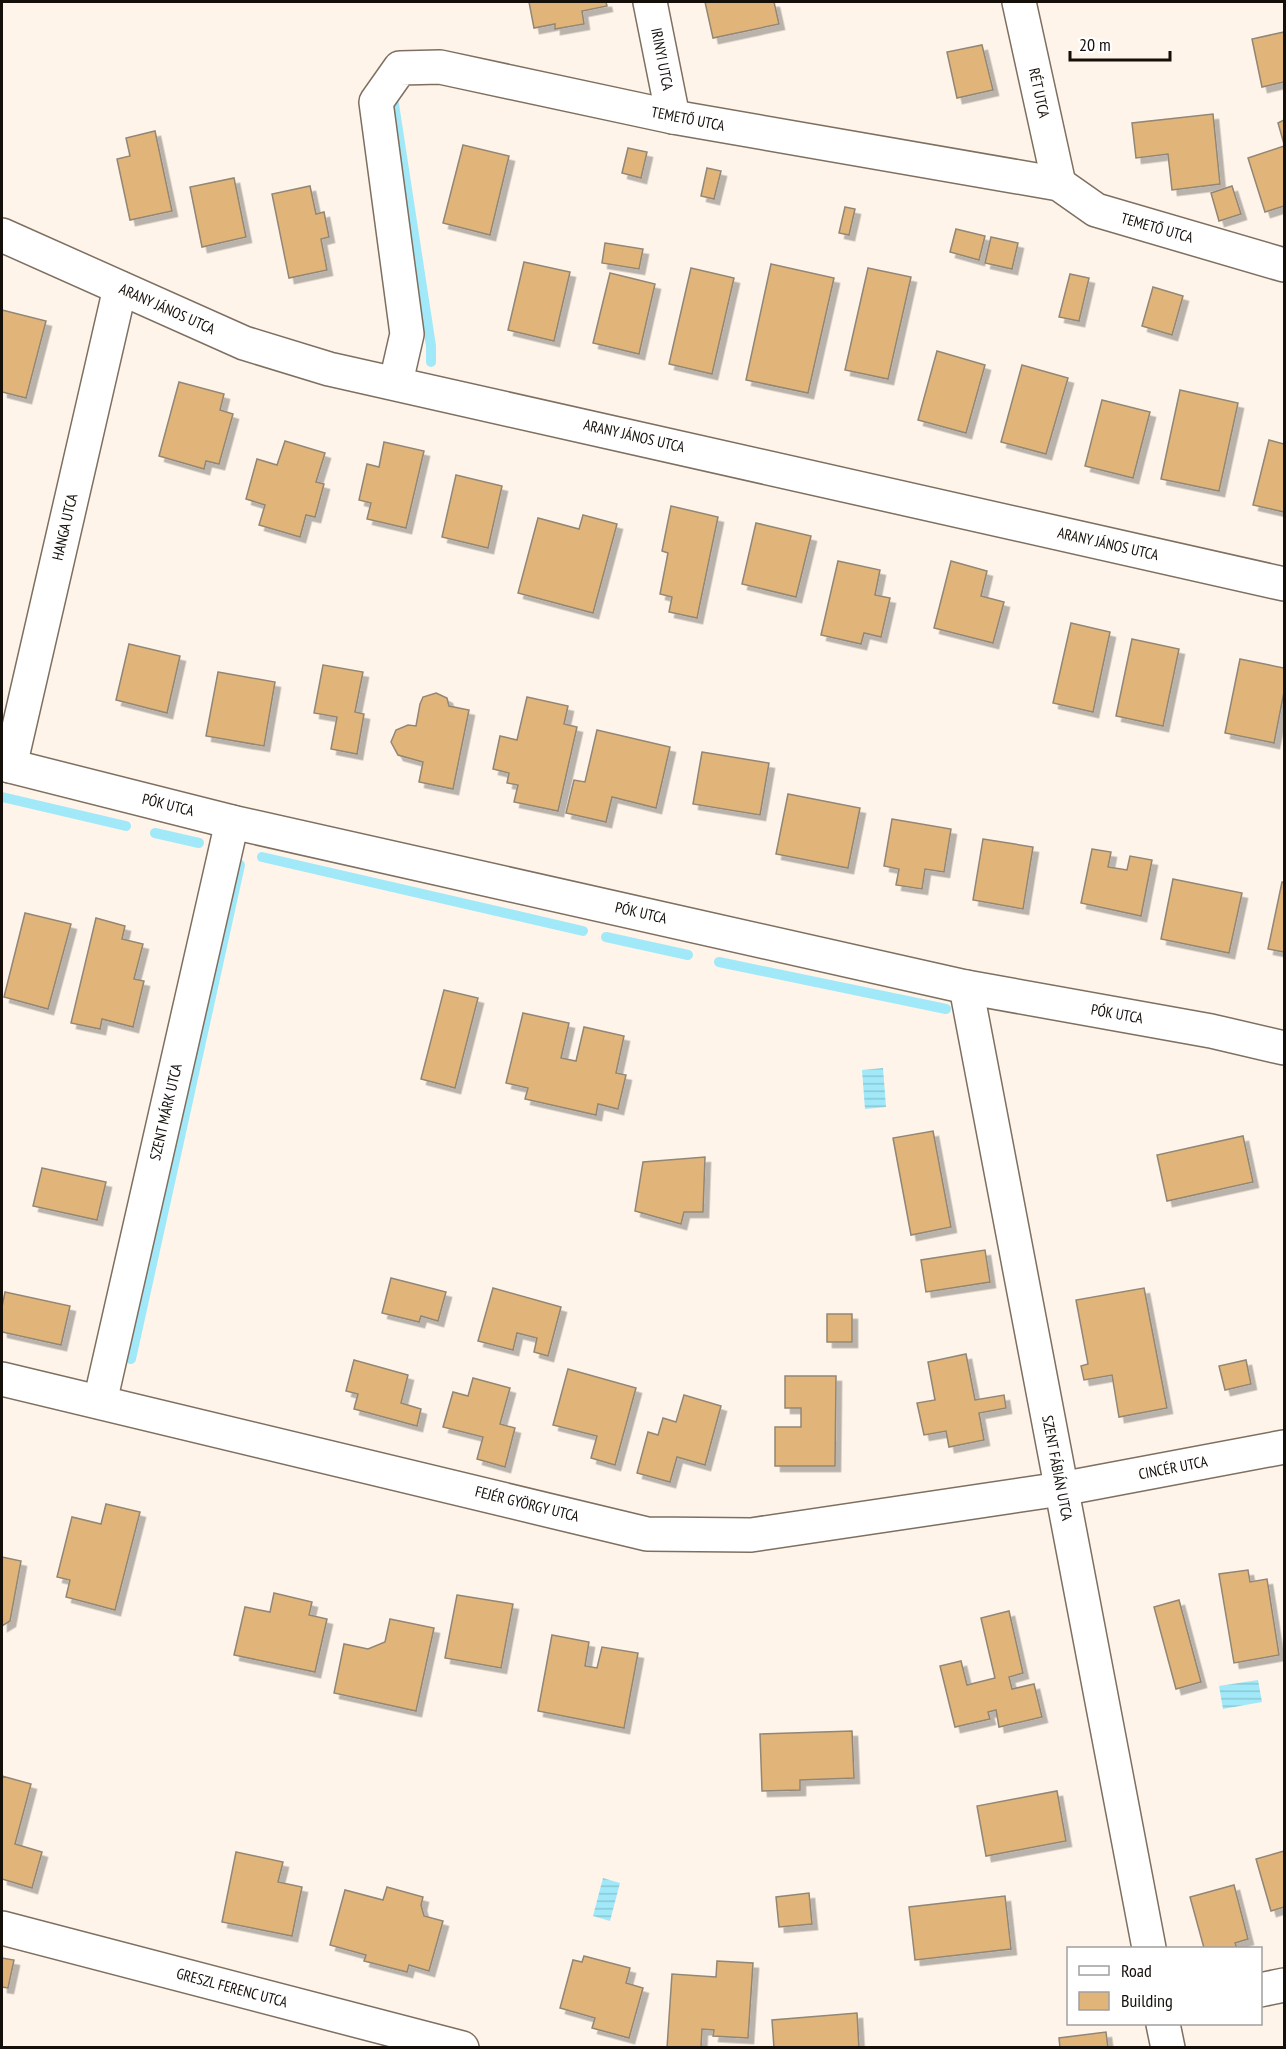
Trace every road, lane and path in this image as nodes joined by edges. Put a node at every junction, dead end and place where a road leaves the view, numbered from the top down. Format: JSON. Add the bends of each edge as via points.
{"nodes":[{"id":1,"x":650,"y":2,"type":"edge"},
{"id":2,"x":1019,"y":2,"type":"edge"},
{"id":3,"x":673,"y":117,"type":"junction"},
{"id":4,"x":1059,"y":184,"type":"junction"},
{"id":5,"x":2,"y":235,"type":"edge"},
{"id":6,"x":1284,"y":265,"type":"edge"},
{"id":7,"x":120,"y":288,"type":"junction"},
{"id":8,"x":396,"y":382,"type":"junction"},
{"id":9,"x":1284,"y":584,"type":"edge"},
{"id":10,"x":6,"y":765,"type":"edge"},
{"id":11,"x":232,"y":822,"type":"junction"},
{"id":12,"x":966,"y":987,"type":"junction"},
{"id":13,"x":1284,"y":1048,"type":"edge"},
{"id":14,"x":2,"y":1379,"type":"edge"},
{"id":15,"x":100,"y":1402,"type":"junction"},
{"id":16,"x":1284,"y":1447,"type":"edge"},
{"id":17,"x":1061,"y":1489,"type":"junction"},
{"id":18,"x":2,"y":1928,"type":"edge"},
{"id":19,"x":1149,"y":1947,"type":"edge"},
{"id":20,"x":1284,"y":1985,"type":"edge"},
{"id":21,"x":1262,"y":1990,"type":"edge"},
{"id":22,"x":1163,"y":2025,"type":"edge"},
{"id":23,"x":462,"y":2048,"type":"edge"},
{"id":24,"x":1168,"y":2048,"type":"edge"}],
"edges":[{"from":1,"to":3,"type":"street","name":"IRINYI UTCA"},
{"from":2,"to":4,"type":"street","name":"RÉT UTCA"},
{"from":3,"to":4,"type":"street","name":"TEMETŐ UTCA"},
{"from":3,"to":8,"type":"street","name":"TEMETŐ UTCA","via":[[440,67],[400,68],[376,102],[407,334]]},
{"from":4,"to":6,"type":"street","name":"TEMETŐ UTCA","via":[[1096,210]]},
{"from":5,"to":7,"type":"street","name":"ARANY JÁNOS UTCA"},
{"from":7,"to":8,"type":"street","name":"ARANY JÁNOS UTCA","via":[[244,343],[329,369]]},
{"from":7,"to":10,"type":"street","name":"HANGA UTCA"},
{"from":8,"to":9,"type":"street","name":"ARANY JÁNOS UTCA"},
{"from":10,"to":11,"type":"street","name":"PÓK UTCA"},
{"from":11,"to":12,"type":"street","name":"PÓK UTCA"},
{"from":11,"to":15,"type":"street","name":"SZENT MÁRK UTCA"},
{"from":12,"to":13,"type":"street","name":"PÓK UTCA"},
{"from":12,"to":17,"type":"street","name":"SZENT FÁBIÁN UTCA"},
{"from":14,"to":15,"type":"street","name":"FEJÉR GYÖRGY UTCA"},
{"from":15,"to":17,"type":"street","name":"FEJÉR GYÖRGY UTCA","via":[[646,1534],[751,1535]]},
{"from":16,"to":17,"type":"street","name":"CINCÉR UTCA"},
{"from":17,"to":19,"type":"street","name":"SZENT FÁBIÁN UTCA"},
{"from":18,"to":23,"type":"street","name":"GRESZL FERENC UTCA"},
{"from":20,"to":21,"type":"street"},
{"from":22,"to":24,"type":"street"}]}
